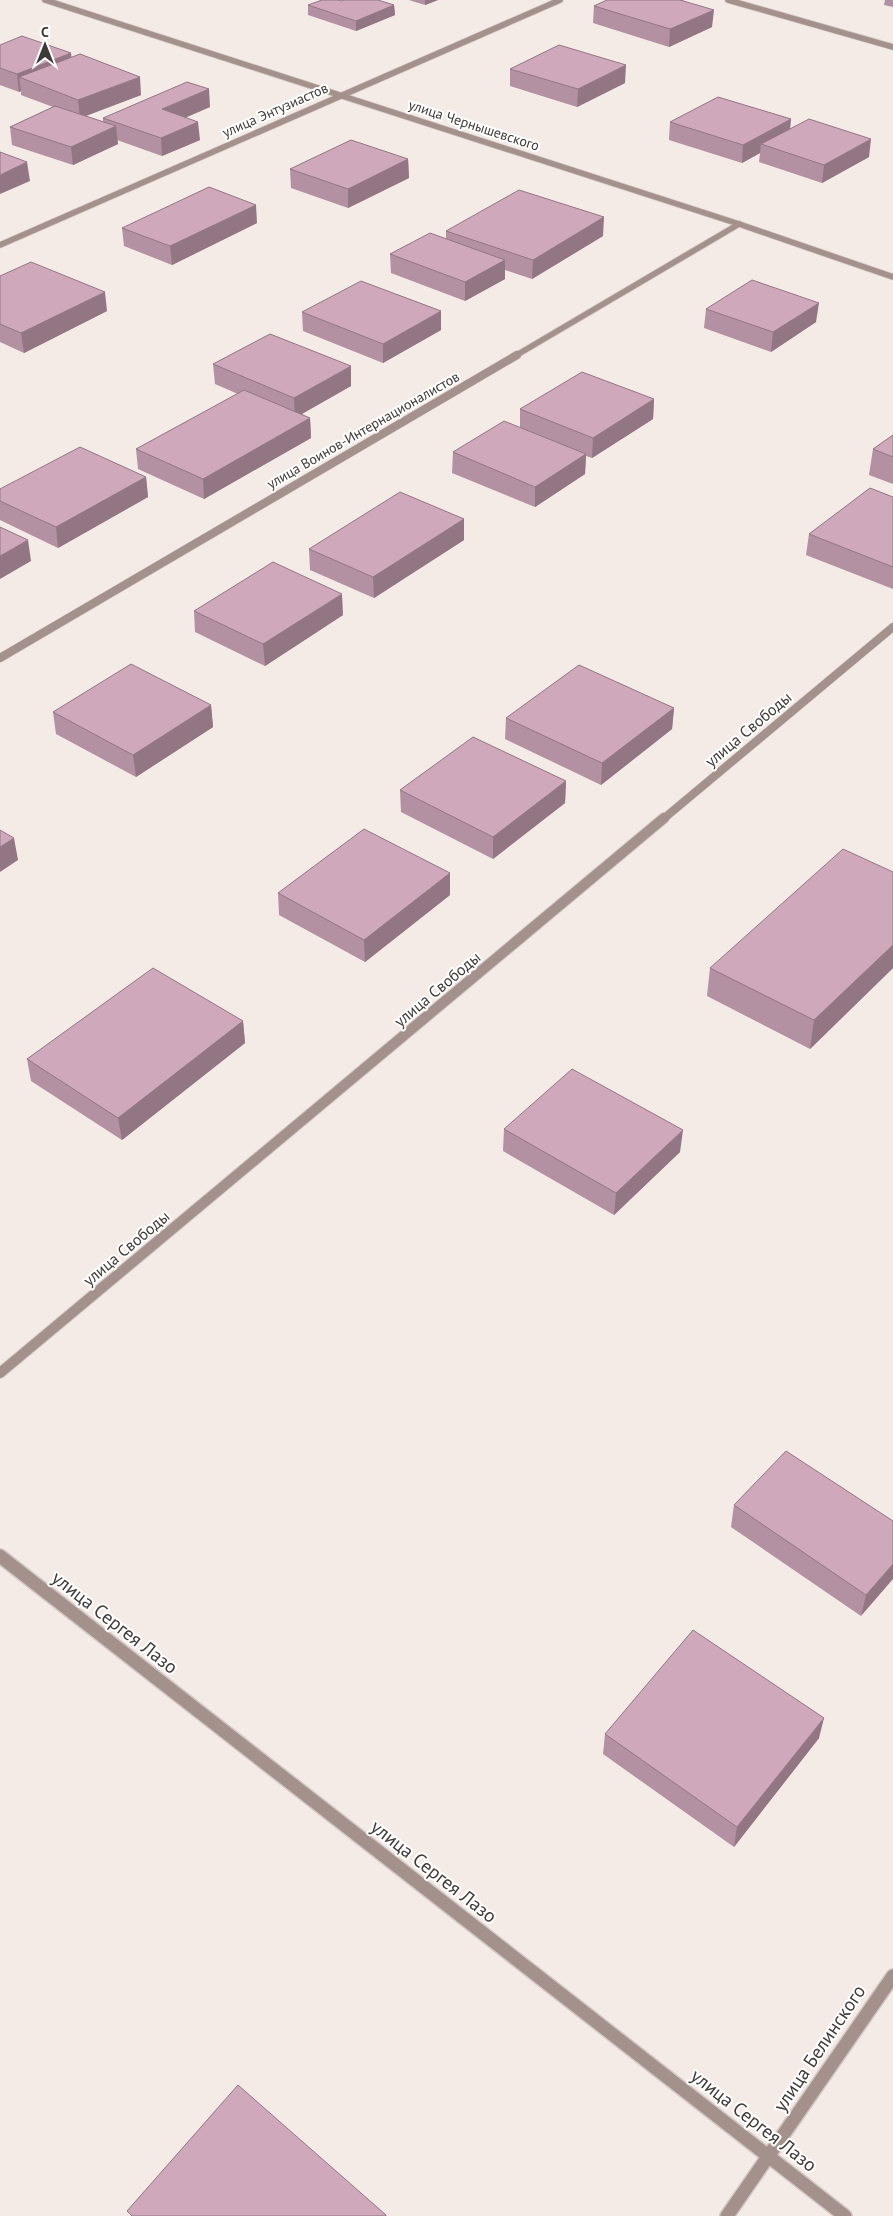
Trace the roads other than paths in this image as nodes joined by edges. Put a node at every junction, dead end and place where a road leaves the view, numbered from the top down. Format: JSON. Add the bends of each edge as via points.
{"nodes":[{"id":1,"x":46,"y":0,"type":"edge"},
{"id":2,"x":560,"y":0,"type":"edge"},
{"id":3,"x":728,"y":0,"type":"edge"},
{"id":4,"x":893,"y":47,"type":"edge"},
{"id":5,"x":341,"y":95,"type":"junction"},
{"id":6,"x":739,"y":224,"type":"junction"},
{"id":7,"x":0,"y":245,"type":"edge"},
{"id":8,"x":893,"y":276,"type":"edge"},
{"id":9,"x":893,"y":627,"type":"edge"},
{"id":10,"x":0,"y":658,"type":"edge"},
{"id":11,"x":0,"y":1373,"type":"edge"},
{"id":12,"x":0,"y":1556,"type":"edge"},
{"id":13,"x":893,"y":1976,"type":"edge"},
{"id":14,"x":770,"y":2156,"type":"junction"},
{"id":15,"x":727,"y":2216,"type":"edge"},
{"id":16,"x":845,"y":2216,"type":"edge"}],
"edges":[{"from":1,"to":5,"type":"street","name":"улица Чернышевского"},
{"from":2,"to":5,"type":"street","name":"улица Энтузиастов"},
{"from":3,"to":4,"type":"street"},
{"from":5,"to":6,"type":"street","name":"улица Чернышевского"},
{"from":5,"to":7,"type":"street","name":"улица Энтузиастов"},
{"from":6,"to":8,"type":"street","name":"улица Чернышевского"},
{"from":6,"to":10,"type":"street","name":"улица Воинов-Интернационалистов"},
{"from":9,"to":11,"type":"street","name":"улица Свободы"},
{"from":12,"to":14,"type":"street","name":"улица Сергея Лазо"},
{"from":13,"to":14,"type":"street","name":"улица Белинского"},
{"from":14,"to":15,"type":"street","name":"улица Белинского"},
{"from":14,"to":16,"type":"street","name":"улица Сергея Лазо"}]}
